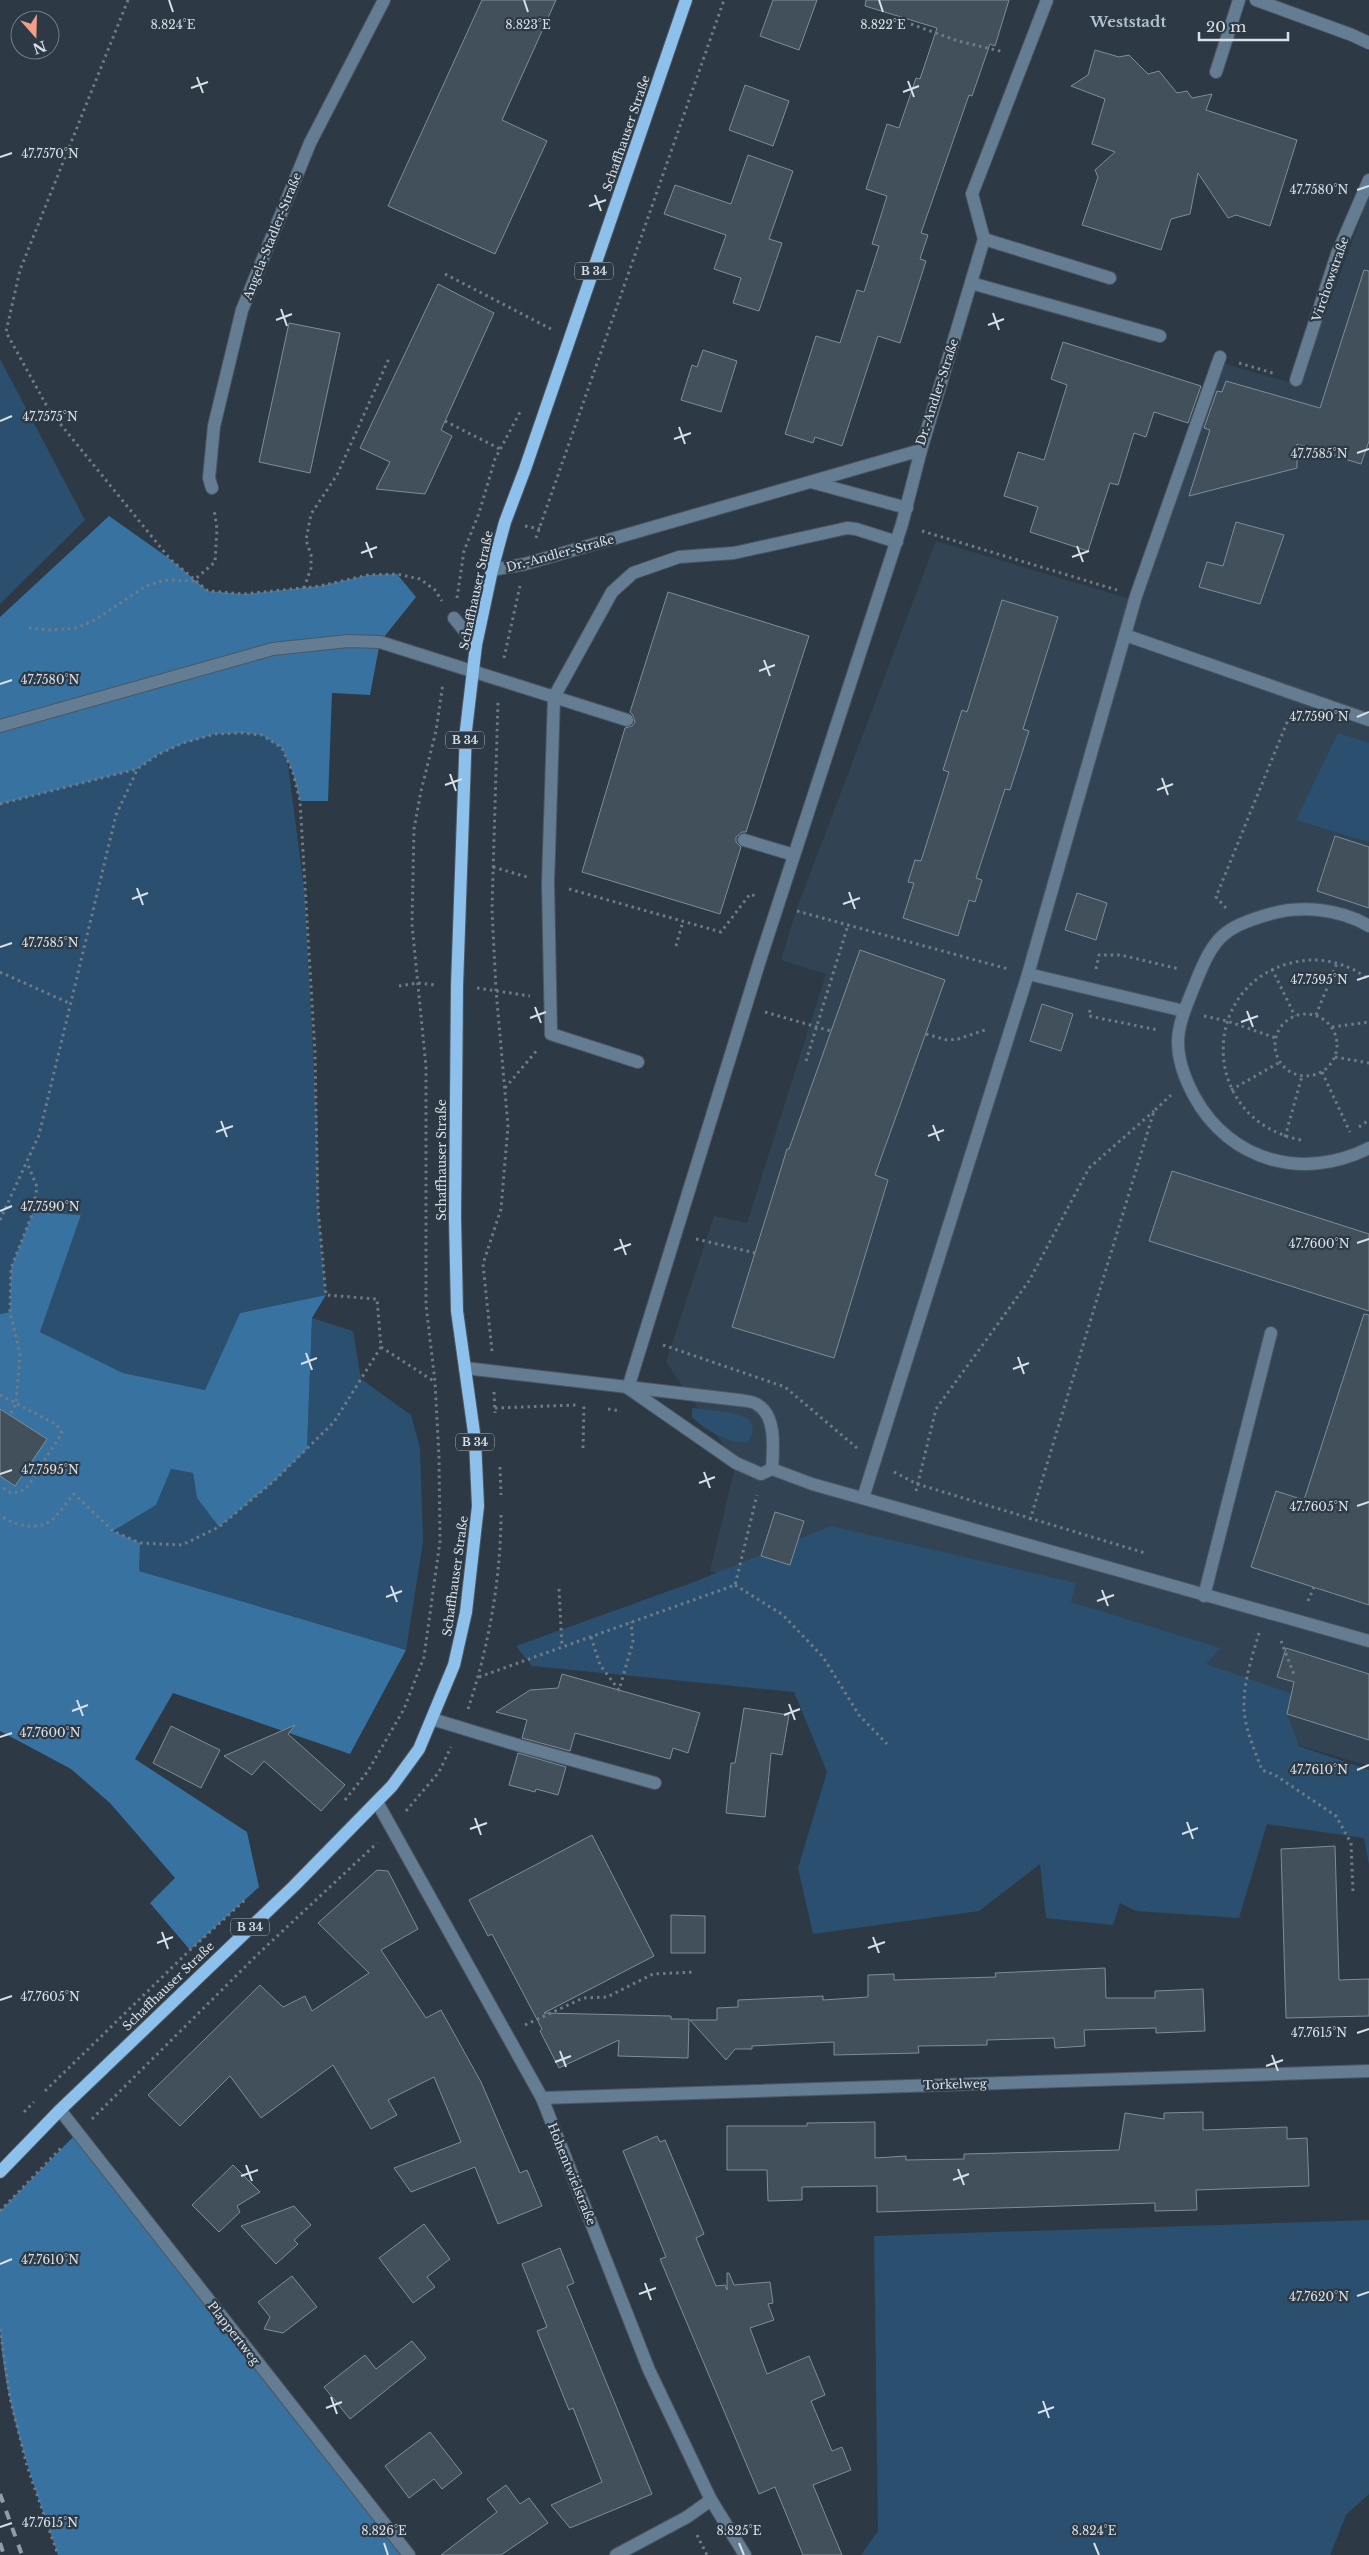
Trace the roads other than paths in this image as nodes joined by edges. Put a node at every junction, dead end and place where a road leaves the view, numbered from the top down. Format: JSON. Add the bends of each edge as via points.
{"nodes":[{"id":1,"x":384,"y":0,"type":"edge"},
{"id":2,"x":686,"y":0,"type":"edge"},
{"id":3,"x":1047,"y":0,"type":"edge"},
{"id":4,"x":1239,"y":0,"type":"edge"},
{"id":5,"x":1256,"y":0,"type":"edge"},
{"id":6,"x":1369,"y":43,"type":"edge"},
{"id":7,"x":1216,"y":72,"type":"dead end"},
{"id":8,"x":1369,"y":180,"type":"edge"},
{"id":9,"x":984,"y":239,"type":"junction"},
{"id":10,"x":1110,"y":278,"type":"dead end"},
{"id":11,"x":971,"y":283,"type":"junction"},
{"id":12,"x":1160,"y":336,"type":"dead end"},
{"id":13,"x":1220,"y":358,"type":"road end"},
{"id":14,"x":1296,"y":380,"type":"road end"},
{"id":15,"x":921,"y":450,"type":"junction"},
{"id":16,"x":811,"y":482,"type":"junction"},
{"id":17,"x":212,"y":488,"type":"road end"},
{"id":18,"x":907,"y":508,"type":"junction"},
{"id":19,"x":897,"y":542,"type":"junction"},
{"id":20,"x":492,"y":570,"type":"junction"},
{"id":21,"x":454,"y":618,"type":"road end"},
{"id":22,"x":1125,"y":635,"type":"junction"},
{"id":23,"x":476,"y":644,"type":"junction"},
{"id":24,"x":474,"y":672,"type":"junction"},
{"id":25,"x":554,"y":697,"type":"junction"},
{"id":26,"x":627,"y":720,"type":"dead end"},
{"id":27,"x":1369,"y":720,"type":"edge"},
{"id":28,"x":0,"y":726,"type":"edge"},
{"id":29,"x":744,"y":840,"type":"dead end"},
{"id":30,"x":794,"y":855,"type":"junction"},
{"id":31,"x":1369,"y":926,"type":"edge"},
{"id":32,"x":1028,"y":974,"type":"junction"},
{"id":33,"x":1184,"y":1011,"type":"junction"},
{"id":34,"x":638,"y":1062,"type":"dead end"},
{"id":35,"x":1369,"y":1148,"type":"edge"},
{"id":36,"x":1271,"y":1333,"type":"dead end"},
{"id":37,"x":465,"y":1368,"type":"junction"},
{"id":38,"x":628,"y":1388,"type":"junction"},
{"id":39,"x":767,"y":1472,"type":"junction"},
{"id":40,"x":863,"y":1498,"type":"junction"},
{"id":41,"x":1204,"y":1596,"type":"junction"},
{"id":42,"x":1369,"y":1641,"type":"edge"},
{"id":43,"x":432,"y":1719,"type":"junction"},
{"id":44,"x":655,"y":1783,"type":"dead end"},
{"id":45,"x":376,"y":1802,"type":"junction"},
{"id":46,"x":1369,"y":2071,"type":"edge"},
{"id":47,"x":542,"y":2098,"type":"junction"},
{"id":48,"x":60,"y":2110,"type":"junction"},
{"id":49,"x":0,"y":2172,"type":"edge"},
{"id":50,"x":711,"y":2500,"type":"junction"},
{"id":51,"x":409,"y":2555,"type":"edge"},
{"id":52,"x":616,"y":2555,"type":"edge"},
{"id":53,"x":745,"y":2555,"type":"edge"}],
"edges":[{"from":1,"to":17,"type":"street","name":"Angela-Stadler-Straße","via":[[310,143],[242,310],[214,426],[209,478]]},
{"from":2,"to":20,"type":"main road","name":"Schaffhauser Straße","number":"B 34","via":[[505,522]]},
{"from":3,"to":9,"type":"street","via":[[972,194]]},
{"from":4,"to":7,"type":"street"},
{"from":5,"to":6,"type":"street"},
{"from":8,"to":14,"type":"street","name":"Virchowstraße","via":[[1337,254]]},
{"from":9,"to":10,"type":"street"},
{"from":9,"to":11,"type":"street","name":"Dr.-Andler-Straße"},
{"from":11,"to":12,"type":"street"},
{"from":11,"to":15,"type":"street","name":"Dr.-Andler-Straße"},
{"from":13,"to":22,"type":"street"},
{"from":15,"to":16,"type":"street","name":"Dr.-Andler-Straße"},
{"from":15,"to":18,"type":"street"},
{"from":16,"to":18,"type":"street"},
{"from":16,"to":20,"type":"street","name":"Dr.-Andler-Straße","via":[[525,564]]},
{"from":18,"to":19,"type":"street"},
{"from":19,"to":25,"type":"street","via":[[847,528],[734,553],[679,558],[633,573],[612,592]]},
{"from":19,"to":30,"type":"street"},
{"from":20,"to":23,"type":"main road","name":"Schaffhauser Straße","number":"B 34"},
{"from":21,"to":23,"type":"street"},
{"from":22,"to":27,"type":"street"},
{"from":22,"to":32,"type":"street"},
{"from":23,"to":24,"type":"main road","name":"Schaffhauser Straße","number":"B 34"},
{"from":24,"to":25,"type":"street"},
{"from":24,"to":28,"type":"street","via":[[380,642],[348,641],[273,650]]},
{"from":24,"to":37,"type":"main road","name":"Schaffhauser Straße","number":"B 34","via":[[466,730],[454,1104],[458,1310]]},
{"from":25,"to":26,"type":"street"},
{"from":25,"to":34,"type":"street","via":[[548,883],[551,1034]]},
{"from":29,"to":30,"type":"street"},
{"from":30,"to":38,"type":"street"},
{"from":31,"to":33,"type":"street","via":[[1356,918],[1319,909],[1281,911],[1242,922],[1217,938]]},
{"from":32,"to":33,"type":"street"},
{"from":32,"to":40,"type":"street"},
{"from":33,"to":35,"type":"street","via":[[1178,1042],[1185,1080],[1204,1115],[1233,1142],[1268,1160],[1308,1165],[1347,1159]]},
{"from":36,"to":41,"type":"street"},
{"from":37,"to":38,"type":"street"},
{"from":37,"to":43,"type":"main road","name":"Schaffhauser Straße","number":"B 34","via":[[475,1440],[478,1506],[474,1554],[454,1665]]},
{"from":38,"to":39,"type":"street","via":[[736,1464]]},
{"from":38,"to":39,"type":"street","via":[[758,1404],[768,1415],[774,1445]]},
{"from":39,"to":40,"type":"street"},
{"from":40,"to":41,"type":"street"},
{"from":41,"to":42,"type":"street"},
{"from":43,"to":44,"type":"street"},
{"from":43,"to":45,"type":"main road","name":"Schaffhauser Straße","number":"B 34","via":[[419,1749]]},
{"from":45,"to":47,"type":"street","name":"Hohentwielstraße"},
{"from":45,"to":48,"type":"main road","name":"Schaffhauser Straße","number":"B 34","via":[[294,1886]]},
{"from":46,"to":47,"type":"street","name":"Torkelweg"},
{"from":47,"to":50,"type":"street","name":"Hohentwielstraße","via":[[649,2370]]},
{"from":48,"to":49,"type":"main road","name":"Schaffhauser Straße","number":"B 34"},
{"from":48,"to":51,"type":"street","name":"Plappertweg"},
{"from":50,"to":52,"type":"street","via":[[687,2517]]},
{"from":50,"to":53,"type":"street","name":"Hohentwielstraße"}]}
